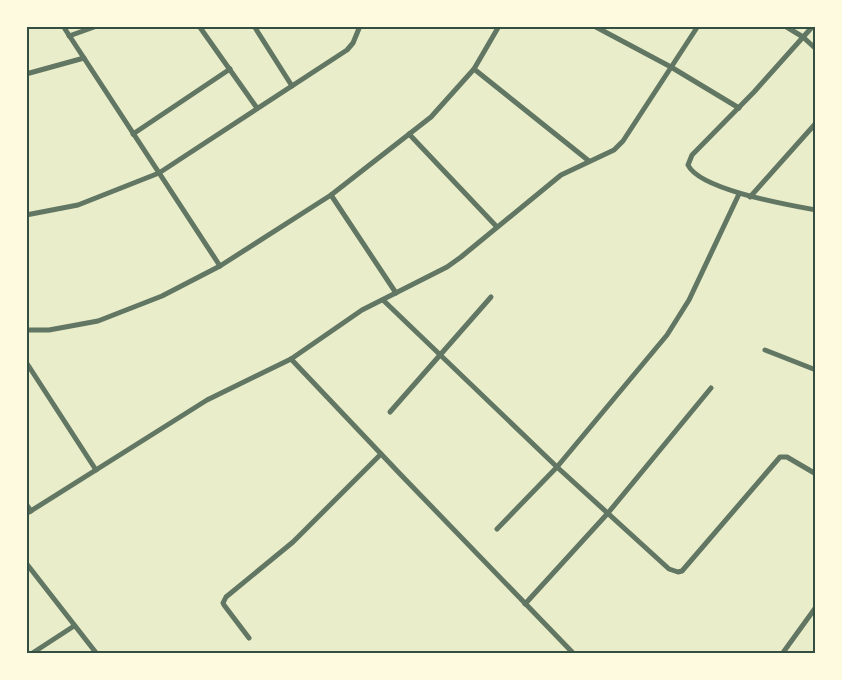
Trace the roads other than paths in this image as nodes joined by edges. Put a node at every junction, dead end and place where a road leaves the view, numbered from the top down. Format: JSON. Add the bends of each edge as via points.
{"nodes":[{"id":1,"x":63,"y":26,"type":"edge"},
{"id":2,"x":97,"y":26,"type":"edge"},
{"id":3,"x":199,"y":26,"type":"edge"},
{"id":4,"x":254,"y":26,"type":"edge"},
{"id":5,"x":360,"y":26,"type":"edge"},
{"id":6,"x":499,"y":26,"type":"edge"},
{"id":7,"x":594,"y":26,"type":"edge"},
{"id":8,"x":698,"y":26,"type":"edge"},
{"id":9,"x":786,"y":26,"type":"edge"},
{"id":10,"x":813,"y":26,"type":"edge"},
{"id":11,"x":69,"y":36,"type":"junction"},
{"id":12,"x":803,"y":38,"type":"junction"},
{"id":13,"x":816,"y":49,"type":"edge"},
{"id":14,"x":84,"y":58,"type":"junction"},
{"id":15,"x":671,"y":67,"type":"junction"},
{"id":16,"x":230,"y":68,"type":"junction"},
{"id":17,"x":474,"y":69,"type":"junction"},
{"id":18,"x":26,"y":74,"type":"edge"},
{"id":19,"x":292,"y":86,"type":"junction"},
{"id":20,"x":258,"y":108,"type":"junction"},
{"id":21,"x":739,"y":108,"type":"junction"},
{"id":22,"x":816,"y":123,"type":"edge"},
{"id":23,"x":133,"y":134,"type":"junction"},
{"id":24,"x":409,"y":134,"type":"junction"},
{"id":25,"x":589,"y":161,"type":"junction"},
{"id":26,"x":159,"y":173,"type":"junction"},
{"id":27,"x":739,"y":194,"type":"junction"},
{"id":28,"x":331,"y":195,"type":"junction"},
{"id":29,"x":750,"y":197,"type":"junction"},
{"id":30,"x":816,"y":210,"type":"edge"},
{"id":31,"x":26,"y":215,"type":"edge"},
{"id":32,"x":497,"y":227,"type":"junction"},
{"id":33,"x":220,"y":266,"type":"junction"},
{"id":34,"x":396,"y":293,"type":"junction"},
{"id":35,"x":491,"y":297,"type":"dead end"},
{"id":36,"x":383,"y":300,"type":"junction"},
{"id":37,"x":26,"y":330,"type":"edge"},
{"id":38,"x":765,"y":350,"type":"dead end"},
{"id":39,"x":439,"y":355,"type":"junction"},
{"id":40,"x":291,"y":359,"type":"junction"},
{"id":41,"x":26,"y":362,"type":"edge"},
{"id":42,"x":816,"y":370,"type":"edge"},
{"id":43,"x":711,"y":388,"type":"dead end"},
{"id":44,"x":390,"y":412,"type":"dead end"},
{"id":45,"x":381,"y":454,"type":"junction"},
{"id":46,"x":557,"y":467,"type":"junction"},
{"id":47,"x":96,"y":470,"type":"junction"},
{"id":48,"x":816,"y":474,"type":"edge"},
{"id":49,"x":26,"y":504,"type":"edge"},
{"id":50,"x":28,"y":513,"type":"edge"},
{"id":51,"x":608,"y":514,"type":"junction"},
{"id":52,"x":497,"y":529,"type":"dead end"},
{"id":53,"x":26,"y":563,"type":"edge"},
{"id":54,"x":525,"y":604,"type":"junction"},
{"id":55,"x":816,"y":607,"type":"edge"},
{"id":56,"x":74,"y":626,"type":"junction"},
{"id":57,"x":249,"y":638,"type":"dead end"},
{"id":58,"x":31,"y":654,"type":"edge"},
{"id":59,"x":97,"y":654,"type":"edge"},
{"id":60,"x":574,"y":654,"type":"edge"},
{"id":61,"x":782,"y":654,"type":"edge"}],
"edges":[{"from":1,"to":11,"type":"street"},
{"from":2,"to":11,"type":"street"},
{"from":3,"to":16,"type":"street"},
{"from":4,"to":19,"type":"street"},
{"from":5,"to":19,"type":"street","via":[[353,43],[346,50]]},
{"from":6,"to":17,"type":"street"},
{"from":7,"to":15,"type":"street"},
{"from":8,"to":15,"type":"street"},
{"from":9,"to":12,"type":"street"},
{"from":10,"to":12,"type":"street"},
{"from":11,"to":14,"type":"street"},
{"from":12,"to":13,"type":"street"},
{"from":12,"to":21,"type":"street"},
{"from":14,"to":18,"type":"street"},
{"from":14,"to":23,"type":"street"},
{"from":15,"to":21,"type":"street"},
{"from":15,"to":25,"type":"street","via":[[620,145]]},
{"from":16,"to":20,"type":"street"},
{"from":16,"to":23,"type":"street"},
{"from":17,"to":24,"type":"street","via":[[431,117]]},
{"from":17,"to":25,"type":"street"},
{"from":19,"to":20,"type":"street"},
{"from":20,"to":26,"type":"street"},
{"from":21,"to":27,"type":"street","via":[[692,155],[688,165],[701,178]]},
{"from":22,"to":29,"type":"street"},
{"from":23,"to":26,"type":"street"},
{"from":24,"to":28,"type":"street"},
{"from":24,"to":32,"type":"street"},
{"from":25,"to":32,"type":"street","via":[[561,175]]},
{"from":26,"to":31,"type":"street","via":[[78,206]]},
{"from":26,"to":33,"type":"street"},
{"from":27,"to":29,"type":"street"},
{"from":27,"to":46,"type":"street","via":[[677,320]]},
{"from":28,"to":33,"type":"street"},
{"from":28,"to":34,"type":"street"},
{"from":29,"to":30,"type":"street"},
{"from":32,"to":34,"type":"street","via":[[447,267]]},
{"from":33,"to":37,"type":"street","via":[[162,296],[98,321],[49,330]]},
{"from":34,"to":36,"type":"street"},
{"from":35,"to":39,"type":"street"},
{"from":36,"to":39,"type":"street"},
{"from":36,"to":40,"type":"street","via":[[357,313]]},
{"from":38,"to":42,"type":"street"},
{"from":39,"to":44,"type":"street"},
{"from":39,"to":46,"type":"street"},
{"from":40,"to":45,"type":"street"},
{"from":40,"to":47,"type":"street","via":[[207,400]]},
{"from":41,"to":47,"type":"street"},
{"from":43,"to":51,"type":"street"},
{"from":45,"to":54,"type":"street"},
{"from":45,"to":57,"type":"street","via":[[293,542],[226,597],[224,605]]},
{"from":46,"to":51,"type":"street"},
{"from":46,"to":52,"type":"street"},
{"from":47,"to":50,"type":"street"},
{"from":48,"to":51,"type":"street","via":[[787,456],[780,457],[678,572],[669,569]]},
{"from":49,"to":50,"type":"street"},
{"from":51,"to":54,"type":"street"},
{"from":53,"to":56,"type":"street"},
{"from":54,"to":60,"type":"street"},
{"from":55,"to":61,"type":"street"},
{"from":56,"to":58,"type":"street"},
{"from":56,"to":59,"type":"street"}]}
